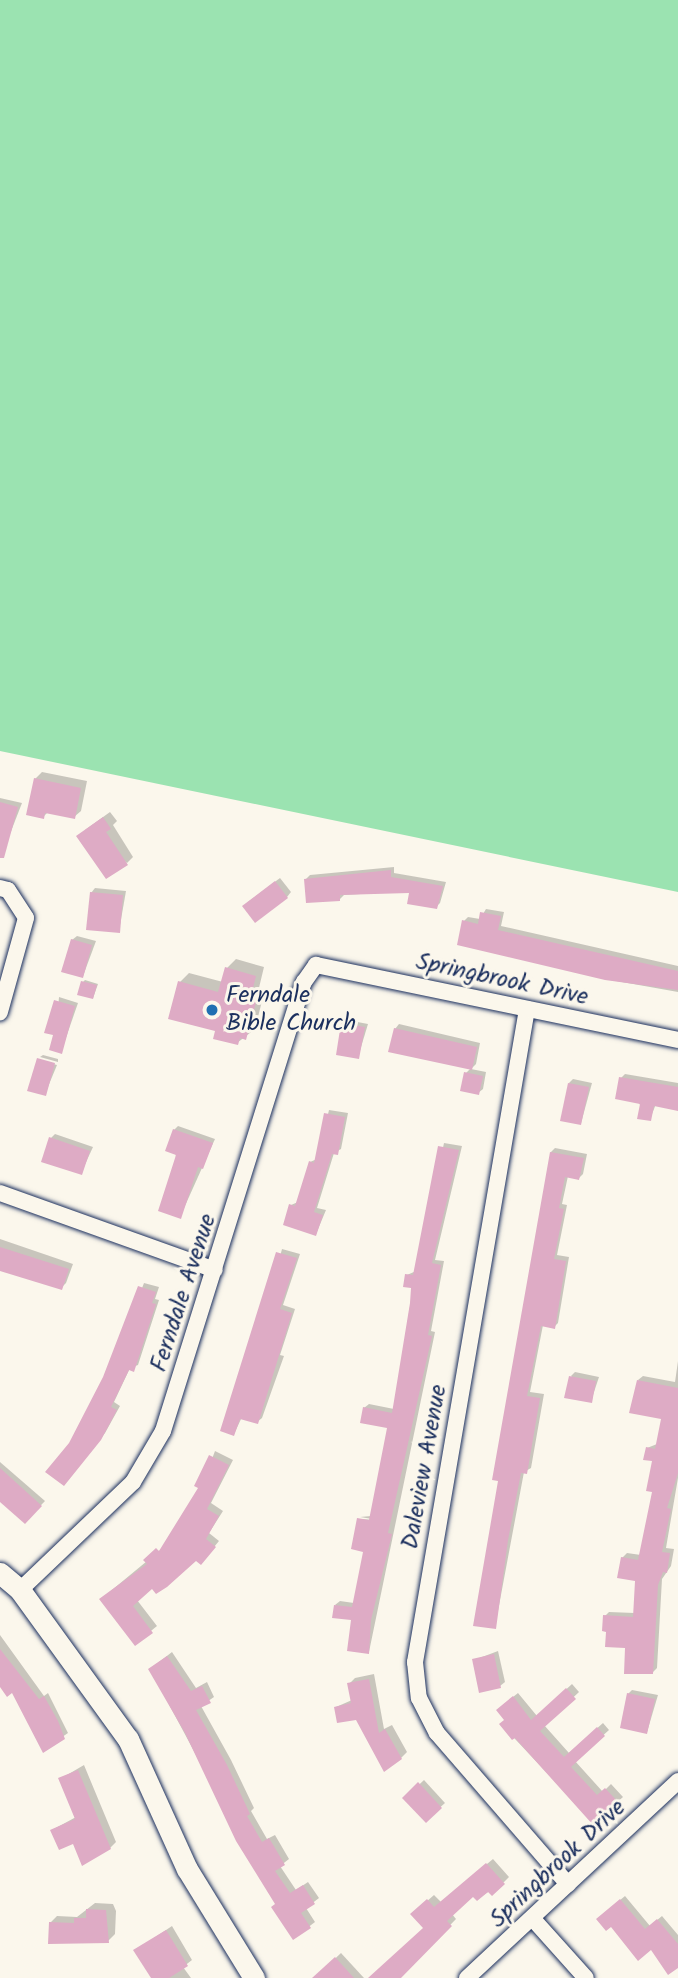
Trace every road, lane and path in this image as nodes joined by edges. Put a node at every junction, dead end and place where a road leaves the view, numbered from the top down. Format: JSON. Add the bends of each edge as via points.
{"nodes":[{"id":1,"x":0,"y":888,"type":"edge"},
{"id":2,"x":316,"y":965,"type":"joint"},
{"id":3,"x":527,"y":1009,"type":"junction"},
{"id":4,"x":0,"y":1012,"type":"edge"},
{"id":5,"x":678,"y":1040,"type":"edge"},
{"id":6,"x":0,"y":1193,"type":"edge"},
{"id":7,"x":215,"y":1270,"type":"junction"},
{"id":8,"x":0,"y":1573,"type":"edge"},
{"id":9,"x":20,"y":1590,"type":"junction"},
{"id":10,"x":678,"y":1781,"type":"edge"},
{"id":11,"x":568,"y":1884,"type":"junction"},
{"id":12,"x":533,"y":1919,"type":"junction"},
{"id":13,"x":254,"y":1978,"type":"edge"},
{"id":14,"x":467,"y":1978,"type":"edge"},
{"id":15,"x":586,"y":1978,"type":"edge"}],
"edges":[{"from":1,"to":4,"type":"street","via":[[8,890],[26,918]]},
{"from":2,"to":3,"type":"street","name":"Springbrook Drive"},
{"from":2,"to":7,"type":"street","name":"Ferndale Avenue","via":[[304,982]]},
{"from":3,"to":5,"type":"street","name":"Springbrook Drive"},
{"from":3,"to":11,"type":"street","name":"Daleview Avenue","via":[[415,1662],[419,1698],[437,1733]]},
{"from":6,"to":7,"type":"street"},
{"from":7,"to":9,"type":"street","name":"Ferndale Avenue","via":[[163,1431],[133,1482]]},
{"from":8,"to":9,"type":"street"},
{"from":9,"to":13,"type":"street","via":[[128,1739],[187,1869]]},
{"from":10,"to":11,"type":"street","name":"Springbrook Drive"},
{"from":11,"to":12,"type":"street","name":"Springbrook Drive"},
{"from":12,"to":14,"type":"street","name":"Springbrook Drive"},
{"from":12,"to":15,"type":"street"}]}
